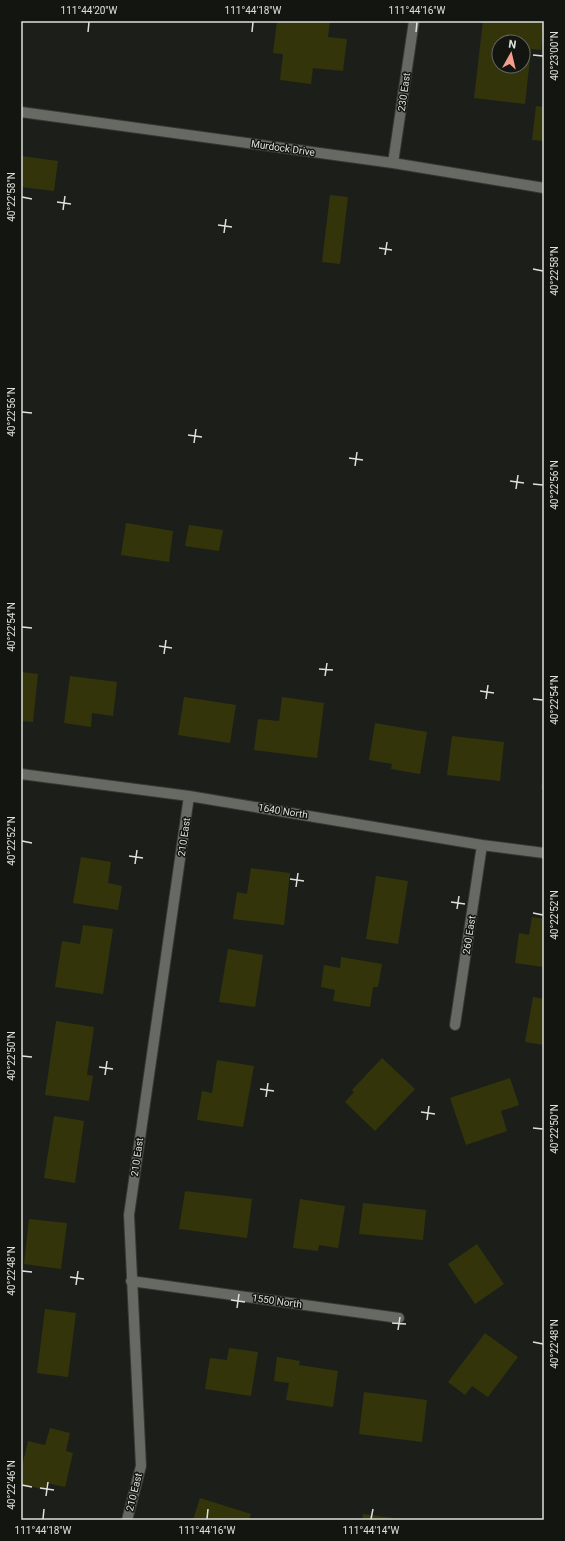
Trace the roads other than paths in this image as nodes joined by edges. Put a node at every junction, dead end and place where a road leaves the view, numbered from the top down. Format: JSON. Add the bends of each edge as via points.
{"nodes":[{"id":1,"x":414,"y":21,"type":"edge"},
{"id":2,"x":21,"y":112,"type":"edge"},
{"id":3,"x":393,"y":163,"type":"junction"},
{"id":4,"x":544,"y":188,"type":"edge"},
{"id":5,"x":21,"y":774,"type":"edge"},
{"id":6,"x":189,"y":796,"type":"junction"},
{"id":7,"x":482,"y":845,"type":"junction"},
{"id":8,"x":544,"y":853,"type":"edge"},
{"id":9,"x":455,"y":1026,"type":"dead end"},
{"id":10,"x":131,"y":1281,"type":"junction"},
{"id":11,"x":400,"y":1318,"type":"dead end"},
{"id":12,"x":127,"y":1520,"type":"edge"}],
"edges":[{"from":1,"to":3,"type":"street","name":"230 East"},
{"from":2,"to":3,"type":"street","name":"Murdock Drive"},
{"from":3,"to":4,"type":"street","name":"Murdock Drive"},
{"from":5,"to":6,"type":"street","name":"1640 North"},
{"from":6,"to":7,"type":"street","name":"1640 North"},
{"from":6,"to":10,"type":"street","name":"210 East","via":[[129,1215]]},
{"from":7,"to":8,"type":"street","name":"1640 North"},
{"from":7,"to":9,"type":"street","name":"260 East"},
{"from":10,"to":11,"type":"street","name":"1550 North"},
{"from":10,"to":12,"type":"street","name":"210 East","via":[[141,1466]]}]}
